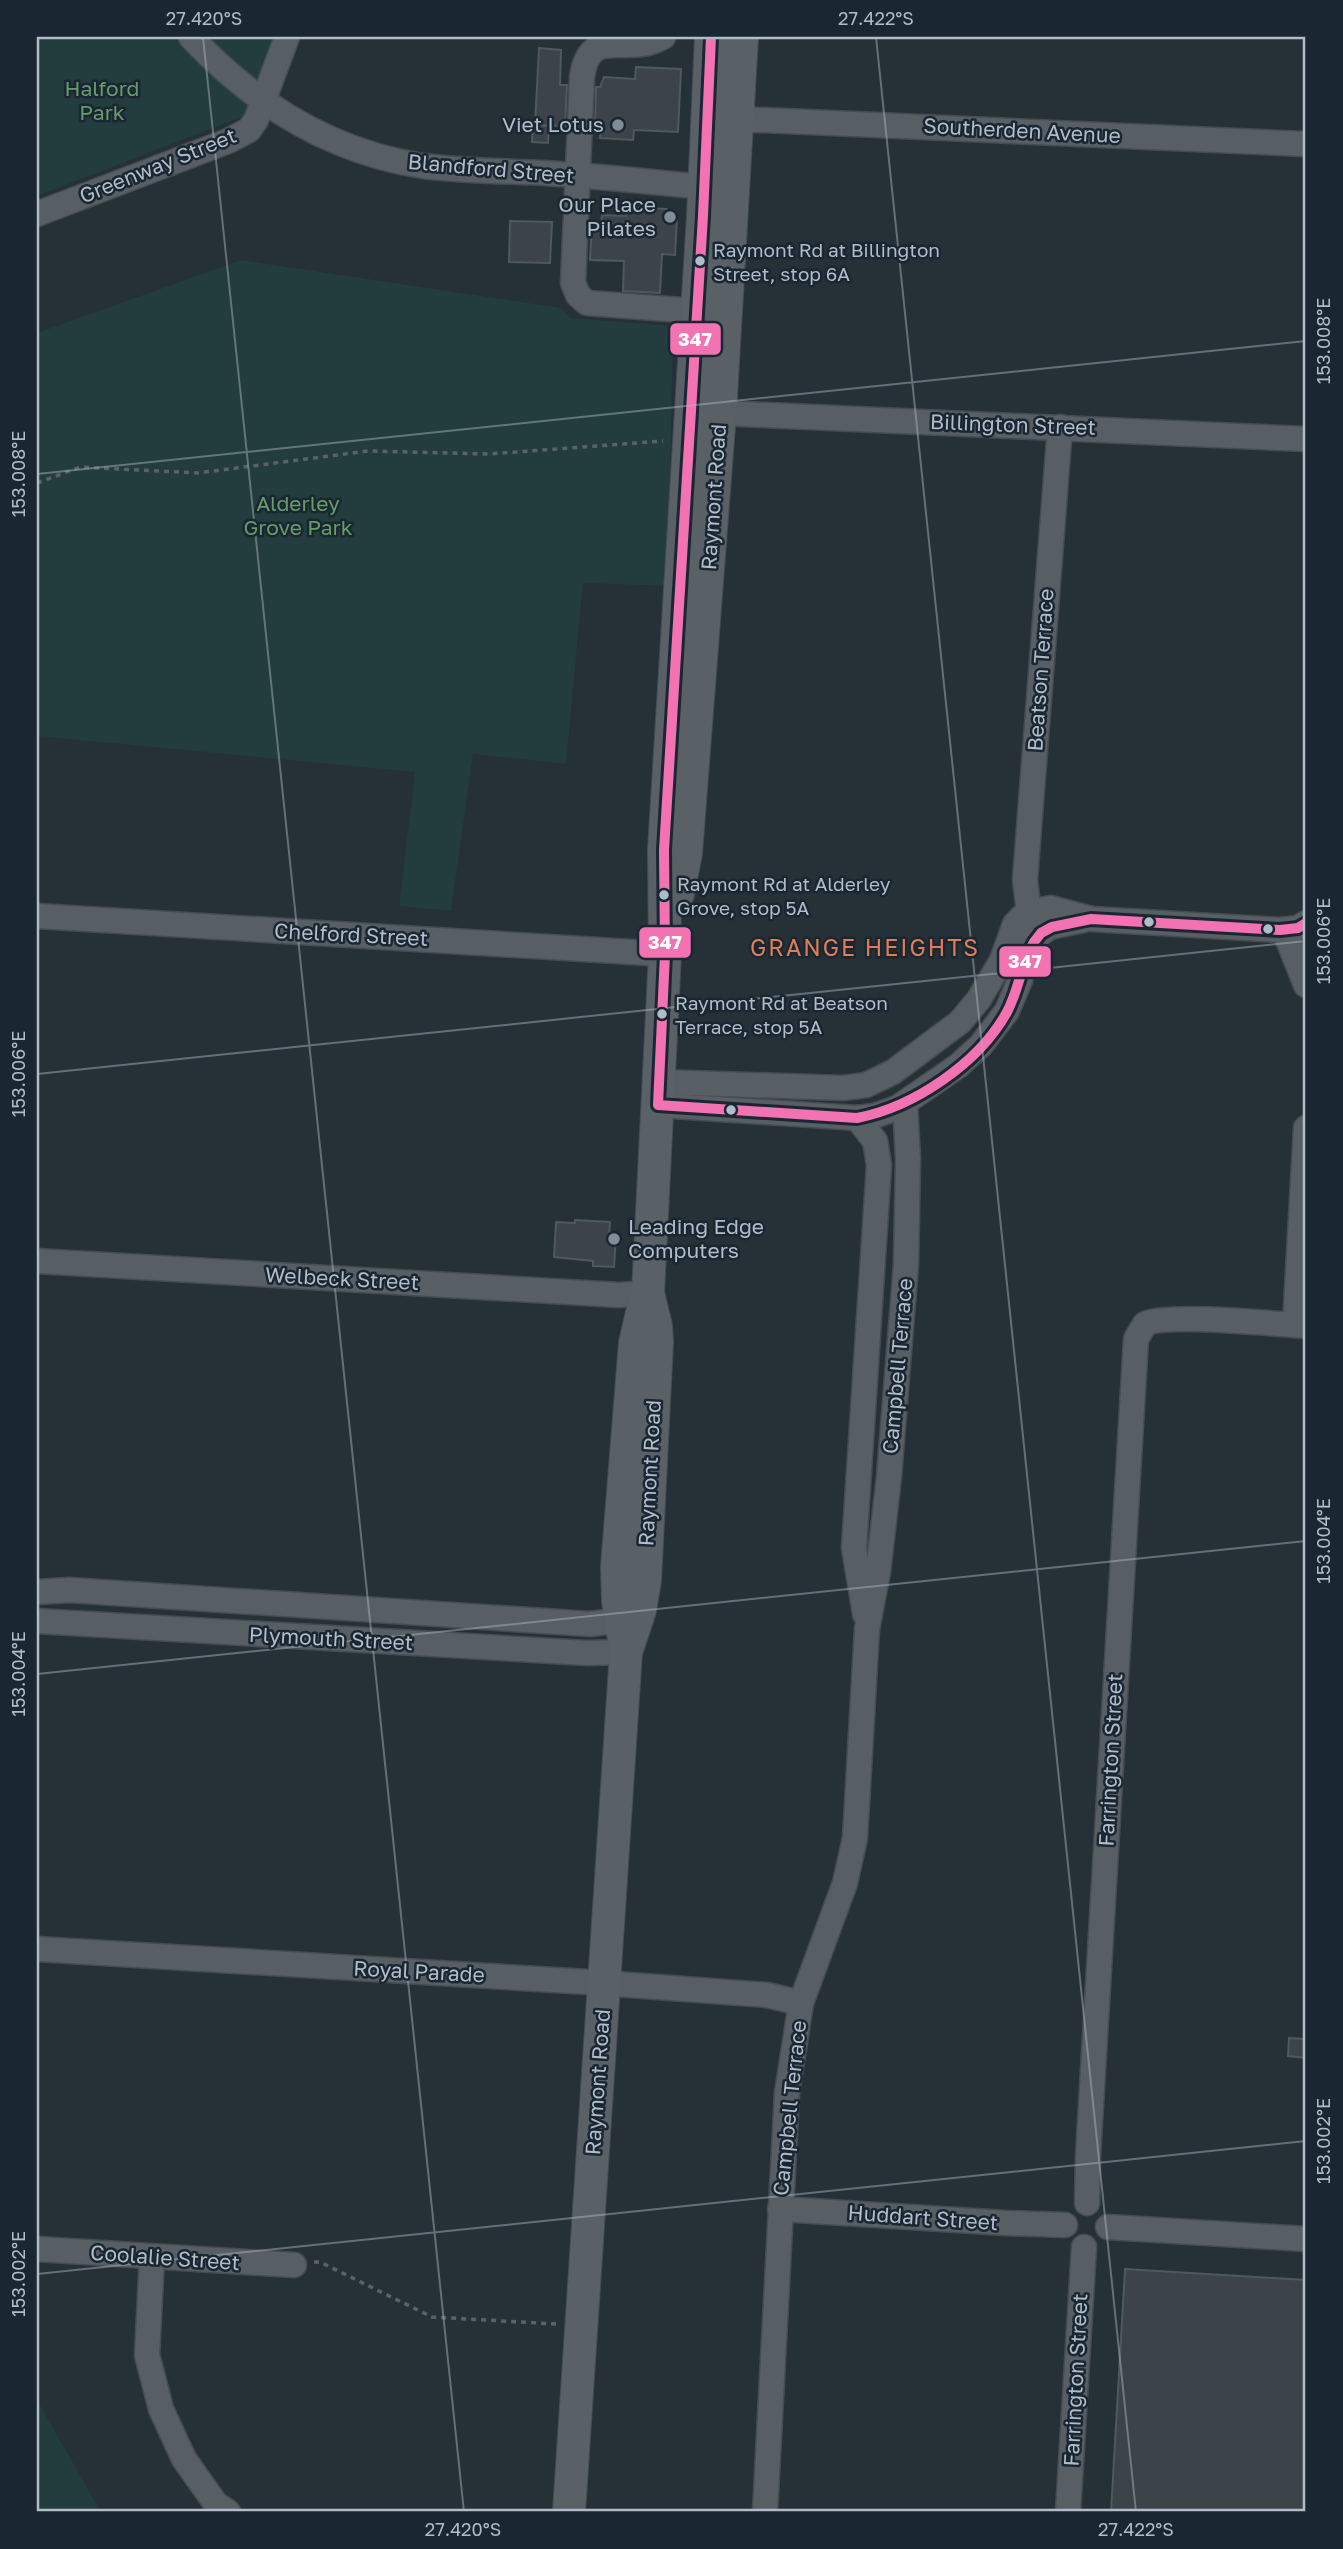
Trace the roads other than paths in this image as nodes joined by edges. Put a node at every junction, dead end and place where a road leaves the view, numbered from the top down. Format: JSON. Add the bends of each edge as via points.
{"nodes":[{"id":1,"x":191,"y":37,"type":"edge"},
{"id":2,"x":287,"y":37,"type":"edge"},
{"id":3,"x":663,"y":37,"type":"edge"},
{"id":4,"x":711,"y":37,"type":"edge"},
{"id":5,"x":742,"y":37,"type":"edge"},
{"id":6,"x":262,"y":101,"type":"junction"},
{"id":7,"x":738,"y":119,"type":"junction"},
{"id":8,"x":1306,"y":144,"type":"edge"},
{"id":9,"x":576,"y":176,"type":"junction"},
{"id":10,"x":704,"y":187,"type":"junction"},
{"id":11,"x":37,"y":214,"type":"edge"},
{"id":12,"x":696,"y":311,"type":"junction"},
{"id":13,"x":705,"y":412,"type":"junction"},
{"id":14,"x":1060,"y":426,"type":"junction"},
{"id":15,"x":1306,"y":439,"type":"edge"},
{"id":16,"x":37,"y":916,"type":"edge"},
{"id":17,"x":1034,"y":924,"type":"junction"},
{"id":18,"x":1300,"y":927,"type":"edge"},
{"id":19,"x":665,"y":954,"type":"junction"},
{"id":20,"x":1306,"y":985,"type":"edge"},
{"id":21,"x":782,"y":1086,"type":"junction"},
{"id":22,"x":658,"y":1093,"type":"junction"},
{"id":23,"x":905,"y":1103,"type":"junction"},
{"id":24,"x":781,"y":1111,"type":"junction"},
{"id":25,"x":857,"y":1118,"type":"junction"},
{"id":26,"x":1306,"y":1128,"type":"edge"},
{"id":27,"x":908,"y":1164,"type":"junction"},
{"id":28,"x":879,"y":1170,"type":"junction"},
{"id":29,"x":37,"y":1261,"type":"edge"},
{"id":30,"x":648,"y":1293,"type":"junction"},
{"id":31,"x":1300,"y":1326,"type":"edge"},
{"id":32,"x":37,"y":1592,"type":"edge"},
{"id":33,"x":620,"y":1616,"type":"junction"},
{"id":34,"x":37,"y":1621,"type":"edge"},
{"id":35,"x":867,"y":1629,"type":"junction"},
{"id":36,"x":626,"y":1653,"type":"junction"},
{"id":37,"x":37,"y":1949,"type":"edge"},
{"id":38,"x":604,"y":1983,"type":"junction"},
{"id":39,"x":801,"y":2003,"type":"junction"},
{"id":40,"x":1087,"y":2203,"type":"junction"},
{"id":41,"x":780,"y":2209,"type":"junction"},
{"id":42,"x":1065,"y":2225,"type":"junction"},
{"id":43,"x":1108,"y":2227,"type":"junction"},
{"id":44,"x":1306,"y":2239,"type":"edge"},
{"id":45,"x":1084,"y":2247,"type":"junction"},
{"id":46,"x":37,"y":2249,"type":"edge"},
{"id":47,"x":152,"y":2258,"type":"junction"},
{"id":48,"x":294,"y":2265,"type":"road end"},
{"id":49,"x":217,"y":2509,"type":"edge"},
{"id":50,"x":569,"y":2512,"type":"edge"},
{"id":51,"x":765,"y":2512,"type":"edge"},
{"id":52,"x":1068,"y":2512,"type":"edge"}],
"edges":[{"from":1,"to":6,"type":"street","name":"Blandford Street"},
{"from":2,"to":6,"type":"street","name":"Greenway Street"},
{"from":3,"to":9,"type":"street","via":[[647,43],[605,45],[586,61]]},
{"from":4,"to":10,"type":"main road","name":"Raymont Road"},
{"from":5,"to":7,"type":"main road","name":"Raymont Road"},
{"from":6,"to":9,"type":"street","name":"Blandford Street","via":[[318,134],[384,158],[457,169]]},
{"from":6,"to":11,"type":"street","name":"Greenway Street","via":[[254,125],[241,135]]},
{"from":7,"to":8,"type":"street","name":"Southerden Avenue"},
{"from":7,"to":13,"type":"main road","name":"Raymont Road"},
{"from":9,"to":10,"type":"street","name":"Blandford Street"},
{"from":9,"to":12,"type":"street","via":[[573,280],[580,298],[590,304]]},
{"from":10,"to":12,"type":"main road","name":"Raymont Road"},
{"from":12,"to":13,"type":"main road","name":"Raymont Road"},
{"from":13,"to":14,"type":"street","name":"Billington Street"},
{"from":13,"to":19,"type":"main road","name":"Raymont Road","via":[[664,850]]},
{"from":14,"to":15,"type":"street","name":"Billington Street"},
{"from":14,"to":17,"type":"street","name":"Beatson Terrace","via":[[1026,874]]},
{"from":16,"to":19,"type":"street","name":"Chelford Street"},
{"from":17,"to":18,"type":"street","via":[[1055,926],[1092,919]]},
{"from":17,"to":21,"type":"street","via":[[1015,924],[1002,960],[967,1016],[903,1066],[859,1087]]},
{"from":17,"to":23,"type":"street","via":[[1012,1000],[996,1028],[958,1066]]},
{"from":18,"to":20,"type":"street"},
{"from":19,"to":22,"type":"main road","name":"Raymont Road"},
{"from":21,"to":22,"type":"street"},
{"from":21,"to":24,"type":"street"},
{"from":22,"to":24,"type":"street"},
{"from":22,"to":30,"type":"main road","name":"Raymont Road"},
{"from":23,"to":25,"type":"street","via":[[882,1114]]},
{"from":23,"to":27,"type":"street","name":"Campbell Terrace"},
{"from":24,"to":25,"type":"street"},
{"from":25,"to":28,"type":"street","name":"Campbell Terrace","via":[[876,1145]]},
{"from":26,"to":31,"type":"street"},
{"from":27,"to":28,"type":"street"},
{"from":27,"to":35,"type":"street","name":"Campbell Terrace","via":[[907,1251],[889,1477]]},
{"from":28,"to":35,"type":"street","name":"Campbell Terrace","via":[[854,1548]]},
{"from":29,"to":30,"type":"street","name":"Welbeck Street","via":[[619,1295]]},
{"from":30,"to":33,"type":"main road","name":"Raymont Road","via":[[635,1343],[617,1567]]},
{"from":30,"to":36,"type":"main road","name":"Raymont Road","via":[[657,1342],[646,1568],[640,1610]]},
{"from":31,"to":40,"type":"street","name":"Farrington Street","via":[[1150,1321],[1138,1334]]},
{"from":32,"to":33,"type":"street","name":"Plymouth Street","via":[[69,1590],[590,1624]]},
{"from":33,"to":36,"type":"main road","name":"Raymont Road"},
{"from":34,"to":36,"type":"street","name":"Plymouth Street"},
{"from":35,"to":39,"type":"street","name":"Campbell Terrace","via":[[853,1848],[845,1883]]},
{"from":36,"to":38,"type":"main road","name":"Raymont Road"},
{"from":37,"to":38,"type":"street","name":"Royal Parade"},
{"from":38,"to":39,"type":"street","name":"Royal Parade","via":[[767,1995]]},
{"from":38,"to":50,"type":"main road","name":"Raymont Road"},
{"from":39,"to":41,"type":"street","name":"Campbell Terrace","via":[[787,2093]]},
{"from":40,"to":42,"type":"street","via":[[1072,2209]]},
{"from":40,"to":43,"type":"street","via":[[1103,2210]]},
{"from":41,"to":42,"type":"street","name":"Huddart Street"},
{"from":41,"to":51,"type":"street","name":"Campbell Terrace"},
{"from":42,"to":45,"type":"street","via":[[1070,2240]]},
{"from":43,"to":44,"type":"street"},
{"from":43,"to":45,"type":"street","via":[[1101,2242]]},
{"from":45,"to":52,"type":"street","name":"Farrington Street"},
{"from":46,"to":47,"type":"street","name":"Coolalie Street"},
{"from":47,"to":48,"type":"street","name":"Coolalie Street"},
{"from":47,"to":49,"type":"street","via":[[147,2355],[161,2409],[184,2459]]}]}
